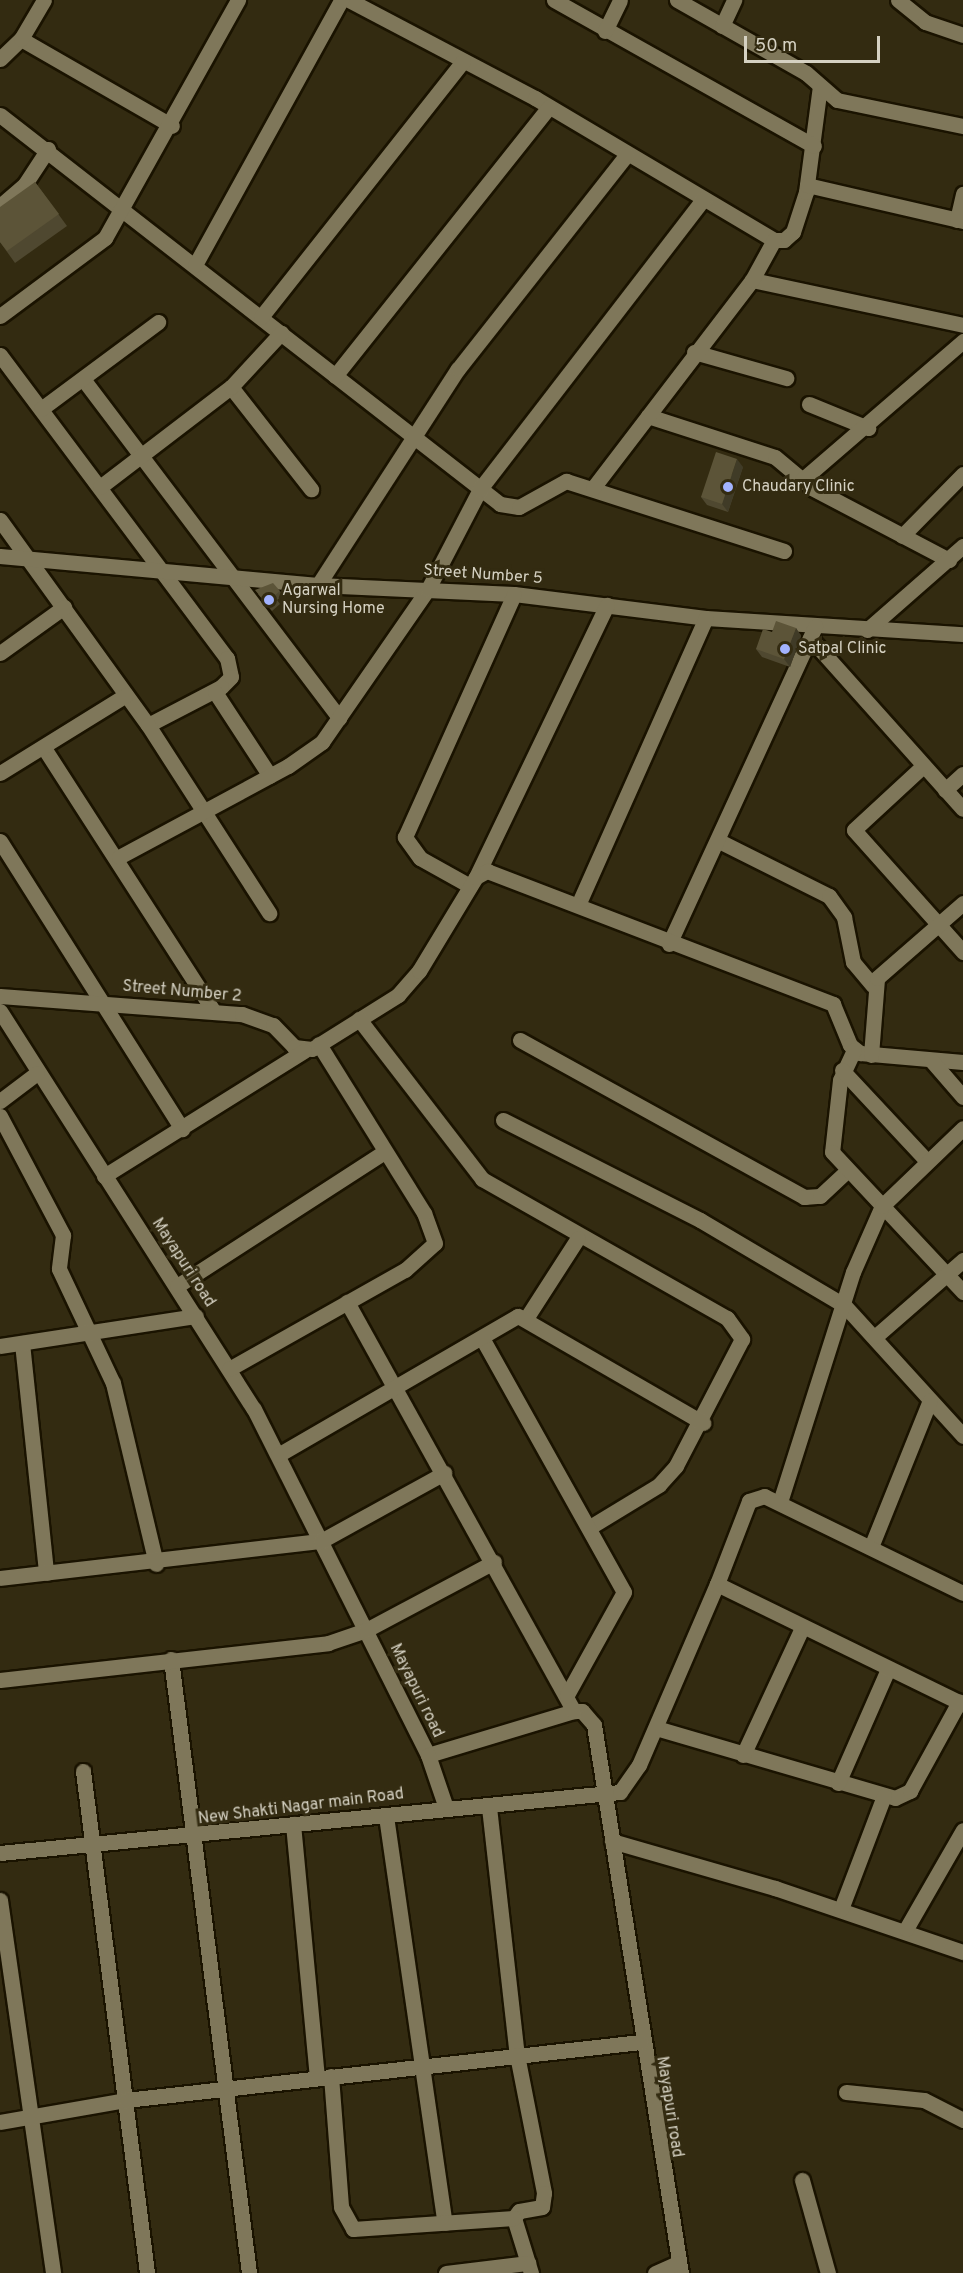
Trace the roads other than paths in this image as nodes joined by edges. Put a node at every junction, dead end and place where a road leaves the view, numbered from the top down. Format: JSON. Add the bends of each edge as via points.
{"nodes":[{"id":1,"x":44,"y":0,"type":"edge"},
{"id":2,"x":238,"y":0,"type":"edge"},
{"id":3,"x":341,"y":0,"type":"edge"},
{"id":4,"x":349,"y":0,"type":"edge"},
{"id":5,"x":554,"y":0,"type":"edge"},
{"id":6,"x":620,"y":0,"type":"edge"},
{"id":7,"x":677,"y":0,"type":"edge"},
{"id":8,"x":734,"y":0,"type":"edge"},
{"id":9,"x":898,"y":0,"type":"edge"},
{"id":10,"x":722,"y":26,"type":"junction"},
{"id":11,"x":605,"y":31,"type":"junction"},
{"id":12,"x":963,"y":35,"type":"edge"},
{"id":13,"x":21,"y":39,"type":"junction"},
{"id":14,"x":0,"y":59,"type":"edge"},
{"id":15,"x":463,"y":61,"type":"junction"},
{"id":16,"x":820,"y":86,"type":"junction"},
{"id":17,"x":549,"y":107,"type":"junction"},
{"id":18,"x":0,"y":115,"type":"edge"},
{"id":19,"x":172,"y":126,"type":"junction"},
{"id":20,"x":963,"y":126,"type":"edge"},
{"id":21,"x":814,"y":146,"type":"junction"},
{"id":22,"x":48,"y":149,"type":"junction"},
{"id":23,"x":627,"y":153,"type":"junction"},
{"id":24,"x":807,"y":186,"type":"junction"},
{"id":25,"x":963,"y":194,"type":"edge"},
{"id":26,"x":704,"y":199,"type":"junction"},
{"id":27,"x":0,"y":206,"type":"edge"},
{"id":28,"x":123,"y":212,"type":"junction"},
{"id":29,"x":960,"y":221,"type":"edge"},
{"id":30,"x":774,"y":240,"type":"junction"},
{"id":31,"x":195,"y":265,"type":"junction"},
{"id":32,"x":752,"y":280,"type":"junction"},
{"id":33,"x":0,"y":316,"type":"edge"},
{"id":34,"x":261,"y":317,"type":"junction"},
{"id":35,"x":158,"y":322,"type":"dead end"},
{"id":36,"x":963,"y":325,"type":"edge"},
{"id":37,"x":281,"y":333,"type":"junction"},
{"id":38,"x":963,"y":341,"type":"edge"},
{"id":39,"x":694,"y":352,"type":"junction"},
{"id":40,"x":0,"y":355,"type":"edge"},
{"id":41,"x":335,"y":376,"type":"junction"},
{"id":42,"x":786,"y":378,"type":"dead end"},
{"id":43,"x":83,"y":379,"type":"junction"},
{"id":44,"x":231,"y":387,"type":"junction"},
{"id":45,"x":809,"y":404,"type":"dead end"},
{"id":46,"x":41,"y":409,"type":"junction"},
{"id":47,"x":648,"y":416,"type":"junction"},
{"id":48,"x":868,"y":428,"type":"junction"},
{"id":49,"x":410,"y":437,"type":"junction"},
{"id":50,"x":141,"y":456,"type":"junction"},
{"id":51,"x":963,"y":474,"type":"edge"},
{"id":52,"x":802,"y":480,"type":"junction"},
{"id":53,"x":100,"y":487,"type":"junction"},
{"id":54,"x":593,"y":488,"type":"junction"},
{"id":55,"x":311,"y":489,"type":"dead end"},
{"id":56,"x":480,"y":489,"type":"junction"},
{"id":57,"x":0,"y":520,"type":"edge"},
{"id":58,"x":902,"y":536,"type":"junction"},
{"id":59,"x":963,"y":546,"type":"edge"},
{"id":60,"x":784,"y":551,"type":"dead end"},
{"id":61,"x":0,"y":556,"type":"edge"},
{"id":62,"x":28,"y":558,"type":"junction"},
{"id":63,"x":949,"y":560,"type":"junction"},
{"id":64,"x":160,"y":566,"type":"junction"},
{"id":65,"x":231,"y":575,"type":"junction"},
{"id":66,"x":318,"y":585,"type":"junction"},
{"id":67,"x":428,"y":589,"type":"junction"},
{"id":68,"x":514,"y":594,"type":"junction"},
{"id":69,"x":607,"y":605,"type":"junction"},
{"id":70,"x":64,"y":607,"type":"junction"},
{"id":71,"x":706,"y":618,"type":"junction"},
{"id":72,"x":867,"y":630,"type":"junction"},
{"id":73,"x":812,"y":632,"type":"junction"},
{"id":74,"x":963,"y":634,"type":"edge"},
{"id":75,"x":0,"y":653,"type":"edge"},
{"id":76,"x":215,"y":692,"type":"junction"},
{"id":77,"x":126,"y":695,"type":"junction"},
{"id":78,"x":339,"y":718,"type":"junction"},
{"id":79,"x":148,"y":725,"type":"junction"},
{"id":80,"x":44,"y":748,"type":"junction"},
{"id":81,"x":923,"y":766,"type":"junction"},
{"id":82,"x":0,"y":773,"type":"edge"},
{"id":83,"x":963,"y":774,"type":"edge"},
{"id":84,"x":270,"y":776,"type":"junction"},
{"id":85,"x":945,"y":790,"type":"junction"},
{"id":86,"x":204,"y":808,"type":"junction"},
{"id":87,"x":963,"y":809,"type":"edge"},
{"id":88,"x":0,"y":841,"type":"edge"},
{"id":89,"x":719,"y":841,"type":"junction"},
{"id":90,"x":119,"y":857,"type":"junction"},
{"id":91,"x":473,"y":882,"type":"junction"},
{"id":92,"x":963,"y":903,"type":"edge"},
{"id":93,"x":578,"y":904,"type":"junction"},
{"id":94,"x":269,"y":913,"type":"dead end"},
{"id":95,"x":938,"y":925,"type":"junction"},
{"id":96,"x":669,"y":944,"type":"junction"},
{"id":97,"x":963,"y":952,"type":"edge"},
{"id":98,"x":873,"y":986,"type":"junction"},
{"id":99,"x":0,"y":996,"type":"edge"},
{"id":100,"x":105,"y":1004,"type":"junction"},
{"id":101,"x":213,"y":1010,"type":"junction"},
{"id":102,"x":0,"y":1011,"type":"edge"},
{"id":103,"x":359,"y":1019,"type":"junction"},
{"id":104,"x":520,"y":1040,"type":"dead end"},
{"id":105,"x":320,"y":1044,"type":"junction"},
{"id":106,"x":854,"y":1050,"type":"junction"},
{"id":107,"x":304,"y":1051,"type":"junction"},
{"id":108,"x":871,"y":1055,"type":"junction"},
{"id":109,"x":931,"y":1060,"type":"junction"},
{"id":110,"x":963,"y":1062,"type":"edge"},
{"id":111,"x":843,"y":1070,"type":"junction"},
{"id":112,"x":37,"y":1073,"type":"junction"},
{"id":113,"x":963,"y":1097,"type":"edge"},
{"id":114,"x":0,"y":1101,"type":"edge"},
{"id":115,"x":0,"y":1116,"type":"edge"},
{"id":116,"x":502,"y":1120,"type":"dead end"},
{"id":117,"x":963,"y":1128,"type":"edge"},
{"id":118,"x":182,"y":1129,"type":"junction"},
{"id":119,"x":384,"y":1152,"type":"junction"},
{"id":120,"x":926,"y":1160,"type":"junction"},
{"id":121,"x":846,"y":1172,"type":"junction"},
{"id":122,"x":105,"y":1176,"type":"junction"},
{"id":123,"x":882,"y":1206,"type":"junction"},
{"id":124,"x":578,"y":1238,"type":"junction"},
{"id":125,"x":963,"y":1260,"type":"edge"},
{"id":126,"x":947,"y":1274,"type":"junction"},
{"id":127,"x":177,"y":1286,"type":"junction"},
{"id":128,"x":963,"y":1292,"type":"edge"},
{"id":129,"x":347,"y":1302,"type":"junction"},
{"id":130,"x":844,"y":1305,"type":"junction"},
{"id":131,"x":196,"y":1316,"type":"junction"},
{"id":132,"x":527,"y":1317,"type":"junction"},
{"id":133,"x":89,"y":1330,"type":"junction"},
{"id":134,"x":876,"y":1336,"type":"junction"},
{"id":135,"x":482,"y":1338,"type":"junction"},
{"id":136,"x":21,"y":1343,"type":"junction"},
{"id":137,"x":0,"y":1346,"type":"edge"},
{"id":138,"x":229,"y":1369,"type":"junction"},
{"id":139,"x":398,"y":1389,"type":"junction"},
{"id":140,"x":930,"y":1400,"type":"junction"},
{"id":141,"x":703,"y":1423,"type":"junction"},
{"id":142,"x":963,"y":1436,"type":"edge"},
{"id":143,"x":278,"y":1455,"type":"junction"},
{"id":144,"x":444,"y":1473,"type":"junction"},
{"id":145,"x":780,"y":1502,"type":"junction"},
{"id":146,"x":590,"y":1527,"type":"junction"},
{"id":147,"x":321,"y":1541,"type":"junction"},
{"id":148,"x":871,"y":1547,"type":"junction"},
{"id":149,"x":494,"y":1562,"type":"junction"},
{"id":150,"x":156,"y":1564,"type":"junction"},
{"id":151,"x":46,"y":1573,"type":"junction"},
{"id":152,"x":0,"y":1578,"type":"edge"},
{"id":153,"x":717,"y":1584,"type":"junction"},
{"id":154,"x":963,"y":1593,"type":"edge"},
{"id":155,"x":802,"y":1628,"type":"junction"},
{"id":156,"x":366,"y":1630,"type":"junction"},
{"id":157,"x":171,"y":1659,"type":"junction"},
{"id":158,"x":888,"y":1669,"type":"junction"},
{"id":159,"x":0,"y":1680,"type":"edge"},
{"id":160,"x":567,"y":1695,"type":"junction"},
{"id":161,"x":961,"y":1703,"type":"edge"},
{"id":162,"x":574,"y":1711,"type":"junction"},
{"id":163,"x":656,"y":1728,"type":"junction"},
{"id":164,"x":428,"y":1755,"type":"junction"},
{"id":165,"x":743,"y":1755,"type":"junction"},
{"id":166,"x":83,"y":1771,"type":"dead end"},
{"id":167,"x":838,"y":1783,"type":"junction"},
{"id":168,"x":606,"y":1794,"type":"junction"},
{"id":169,"x":884,"y":1796,"type":"junction"},
{"id":170,"x":446,"y":1808,"type":"junction"},
{"id":171,"x":489,"y":1808,"type":"junction"},
{"id":172,"x":387,"y":1816,"type":"junction"},
{"id":173,"x":293,"y":1824,"type":"junction"},
{"id":174,"x":963,"y":1830,"type":"edge"},
{"id":175,"x":191,"y":1838,"type":"junction"},
{"id":176,"x":612,"y":1841,"type":"junction"},
{"id":177,"x":93,"y":1846,"type":"junction"},
{"id":178,"x":0,"y":1852,"type":"edge"},
{"id":179,"x":0,"y":1900,"type":"edge"},
{"id":180,"x":840,"y":1909,"type":"junction"},
{"id":181,"x":906,"y":1929,"type":"junction"},
{"id":182,"x":963,"y":1952,"type":"edge"},
{"id":183,"x":641,"y":2042,"type":"junction"},
{"id":184,"x":517,"y":2055,"type":"junction"},
{"id":185,"x":419,"y":2065,"type":"junction"},
{"id":186,"x":324,"y":2077,"type":"junction"},
{"id":187,"x":228,"y":2089,"type":"junction"},
{"id":188,"x":846,"y":2092,"type":"dead end"},
{"id":189,"x":126,"y":2100,"type":"junction"},
{"id":190,"x":32,"y":2116,"type":"junction"},
{"id":191,"x":963,"y":2120,"type":"edge"},
{"id":192,"x":0,"y":2122,"type":"edge"},
{"id":193,"x":802,"y":2180,"type":"dead end"},
{"id":194,"x":514,"y":2218,"type":"junction"},
{"id":195,"x":445,"y":2223,"type":"junction"},
{"id":196,"x":529,"y":2268,"type":"edge"},
{"id":197,"x":679,"y":2268,"type":"edge"},
{"id":198,"x":53,"y":2273,"type":"edge"},
{"id":199,"x":147,"y":2273,"type":"edge"},
{"id":200,"x":249,"y":2273,"type":"edge"},
{"id":201,"x":446,"y":2273,"type":"edge"},
{"id":202,"x":655,"y":2273,"type":"edge"},
{"id":203,"x":828,"y":2273,"type":"edge"}],
"edges":[{"from":1,"to":13,"type":"street"},
{"from":2,"to":19,"type":"street"},
{"from":3,"to":31,"type":"street"},
{"from":4,"to":15,"type":"street"},
{"from":5,"to":11,"type":"street"},
{"from":6,"to":11,"type":"street"},
{"from":7,"to":10,"type":"street"},
{"from":8,"to":10,"type":"street"},
{"from":9,"to":12,"type":"street","via":[[925,22]]},
{"from":10,"to":16,"type":"street"},
{"from":11,"to":21,"type":"street"},
{"from":13,"to":14,"type":"street"},
{"from":13,"to":19,"type":"street"},
{"from":15,"to":17,"type":"street"},
{"from":15,"to":34,"type":"street"},
{"from":16,"to":20,"type":"street","via":[[837,100]]},
{"from":16,"to":21,"type":"street"},
{"from":17,"to":23,"type":"street"},
{"from":17,"to":41,"type":"street"},
{"from":18,"to":22,"type":"street"},
{"from":19,"to":28,"type":"street"},
{"from":21,"to":24,"type":"street"},
{"from":22,"to":27,"type":"street","via":[[25,184]]},
{"from":22,"to":28,"type":"street"},
{"from":23,"to":26,"type":"street"},
{"from":23,"to":49,"type":"street","via":[[511,298]]},
{"from":24,"to":29,"type":"street"},
{"from":24,"to":30,"type":"street","via":[[793,232],[784,240]]},
{"from":25,"to":29,"type":"street"},
{"from":26,"to":30,"type":"street"},
{"from":26,"to":56,"type":"street"},
{"from":28,"to":31,"type":"street"},
{"from":28,"to":33,"type":"street","via":[[105,238]]},
{"from":30,"to":32,"type":"street"},
{"from":31,"to":34,"type":"street"},
{"from":32,"to":36,"type":"street"},
{"from":32,"to":39,"type":"street"},
{"from":34,"to":37,"type":"street"},
{"from":35,"to":43,"type":"street"},
{"from":37,"to":41,"type":"street"},
{"from":37,"to":44,"type":"street"},
{"from":38,"to":48,"type":"street"},
{"from":39,"to":42,"type":"street"},
{"from":39,"to":47,"type":"street"},
{"from":40,"to":46,"type":"street"},
{"from":41,"to":49,"type":"street"},
{"from":43,"to":46,"type":"street"},
{"from":43,"to":50,"type":"street"},
{"from":44,"to":50,"type":"street"},
{"from":44,"to":55,"type":"street"},
{"from":45,"to":48,"type":"street"},
{"from":46,"to":53,"type":"street"},
{"from":47,"to":52,"type":"street","via":[[764,452]]},
{"from":47,"to":54,"type":"street"},
{"from":48,"to":52,"type":"street"},
{"from":49,"to":56,"type":"street"},
{"from":49,"to":66,"type":"street"},
{"from":50,"to":53,"type":"street"},
{"from":50,"to":65,"type":"street"},
{"from":51,"to":58,"type":"street"},
{"from":52,"to":58,"type":"street"},
{"from":53,"to":64,"type":"street"},
{"from":54,"to":56,"type":"street","via":[[559,482],[509,508]]},
{"from":54,"to":60,"type":"street"},
{"from":56,"to":67,"type":"street"},
{"from":57,"to":62,"type":"street"},
{"from":58,"to":63,"type":"street"},
{"from":59,"to":63,"type":"street"},
{"from":61,"to":62,"type":"street","name":"Street Number 5"},
{"from":62,"to":64,"type":"street","name":"Street Number 5"},
{"from":62,"to":70,"type":"street"},
{"from":63,"to":72,"type":"street"},
{"from":64,"to":65,"type":"street","name":"Street Number 5"},
{"from":64,"to":76,"type":"street","via":[[227,658],[231,677]]},
{"from":65,"to":66,"type":"street","name":"Street Number 5"},
{"from":65,"to":78,"type":"street"},
{"from":66,"to":67,"type":"street","name":"Street Number 5"},
{"from":67,"to":68,"type":"street","name":"Street Number 5"},
{"from":67,"to":78,"type":"street"},
{"from":68,"to":69,"type":"street","name":"Street Number 5"},
{"from":68,"to":91,"type":"street","via":[[406,827],[413,852]]},
{"from":69,"to":71,"type":"street","name":"Street Number 5"},
{"from":69,"to":91,"type":"street"},
{"from":70,"to":75,"type":"street"},
{"from":70,"to":77,"type":"street"},
{"from":71,"to":73,"type":"street","name":"Street Number 5"},
{"from":71,"to":93,"type":"street"},
{"from":72,"to":73,"type":"street","name":"Street Number 5"},
{"from":72,"to":74,"type":"street","name":"Street Number 5"},
{"from":73,"to":81,"type":"street"},
{"from":73,"to":89,"type":"street"},
{"from":76,"to":79,"type":"street"},
{"from":76,"to":84,"type":"street"},
{"from":77,"to":79,"type":"street"},
{"from":77,"to":80,"type":"street"},
{"from":78,"to":84,"type":"street","via":[[309,753]]},
{"from":79,"to":86,"type":"street"},
{"from":80,"to":82,"type":"street"},
{"from":80,"to":90,"type":"street"},
{"from":81,"to":85,"type":"street"},
{"from":81,"to":95,"type":"street","via":[[854,830]]},
{"from":83,"to":85,"type":"street"},
{"from":84,"to":86,"type":"street"},
{"from":85,"to":87,"type":"street"},
{"from":86,"to":90,"type":"street"},
{"from":86,"to":94,"type":"street"},
{"from":88,"to":100,"type":"street"},
{"from":89,"to":96,"type":"street"},
{"from":89,"to":98,"type":"street","via":[[829,896],[844,917],[853,962]]},
{"from":90,"to":101,"type":"street"},
{"from":91,"to":93,"type":"street","via":[[494,872]]},
{"from":91,"to":103,"type":"street","via":[[419,971],[398,995]]},
{"from":92,"to":95,"type":"street"},
{"from":93,"to":96,"type":"street"},
{"from":95,"to":97,"type":"street"},
{"from":95,"to":98,"type":"street","via":[[886,968]]},
{"from":96,"to":106,"type":"street","via":[[833,1004]]},
{"from":98,"to":108,"type":"street"},
{"from":99,"to":100,"type":"street","name":"Street Number 2"},
{"from":100,"to":101,"type":"street","name":"Street Number 2"},
{"from":100,"to":118,"type":"street"},
{"from":101,"to":107,"type":"street","name":"Street Number 2","via":[[260,1018]]},
{"from":102,"to":112,"type":"street","name":"Mayapuri road"},
{"from":103,"to":105,"type":"street"},
{"from":103,"to":124,"type":"street","via":[[482,1179]]},
{"from":104,"to":121,"type":"street","via":[[804,1197],[820,1196]]},
{"from":105,"to":107,"type":"street"},
{"from":105,"to":119,"type":"street"},
{"from":106,"to":108,"type":"street"},
{"from":106,"to":111,"type":"street"},
{"from":107,"to":118,"type":"street"},
{"from":108,"to":109,"type":"street"},
{"from":109,"to":110,"type":"street"},
{"from":109,"to":113,"type":"street"},
{"from":111,"to":120,"type":"street"},
{"from":111,"to":121,"type":"street","via":[[830,1146]]},
{"from":112,"to":114,"type":"street"},
{"from":112,"to":122,"type":"street","name":"Mayapuri road"},
{"from":115,"to":133,"type":"street","via":[[58,1225],[64,1244],[59,1269]]},
{"from":116,"to":130,"type":"street","via":[[700,1220]]},
{"from":117,"to":120,"type":"street"},
{"from":118,"to":122,"type":"street"},
{"from":119,"to":127,"type":"street"},
{"from":119,"to":129,"type":"street","via":[[424,1213],[435,1243],[425,1257]]},
{"from":120,"to":123,"type":"street"},
{"from":121,"to":123,"type":"street"},
{"from":122,"to":127,"type":"street","name":"Mayapuri road"},
{"from":123,"to":126,"type":"street"},
{"from":123,"to":130,"type":"street"},
{"from":124,"to":132,"type":"street"},
{"from":124,"to":141,"type":"street","via":[[737,1329],[740,1349]]},
{"from":125,"to":126,"type":"street"},
{"from":126,"to":128,"type":"street"},
{"from":126,"to":134,"type":"street"},
{"from":127,"to":131,"type":"street","name":"Mayapuri road"},
{"from":129,"to":138,"type":"street"},
{"from":129,"to":139,"type":"street"},
{"from":130,"to":134,"type":"street"},
{"from":130,"to":145,"type":"street"},
{"from":131,"to":133,"type":"street"},
{"from":131,"to":138,"type":"street","name":"Mayapuri road"},
{"from":132,"to":135,"type":"street"},
{"from":132,"to":141,"type":"street"},
{"from":133,"to":136,"type":"street"},
{"from":133,"to":150,"type":"street","via":[[113,1383]]},
{"from":134,"to":140,"type":"street"},
{"from":135,"to":139,"type":"street"},
{"from":135,"to":146,"type":"street"},
{"from":136,"to":137,"type":"street"},
{"from":136,"to":151,"type":"street"},
{"from":138,"to":143,"type":"street","name":"Mayapuri road"},
{"from":139,"to":143,"type":"street"},
{"from":139,"to":144,"type":"street"},
{"from":140,"to":142,"type":"street"},
{"from":140,"to":148,"type":"street"},
{"from":141,"to":146,"type":"street","via":[[659,1485]]},
{"from":143,"to":147,"type":"street","name":"Mayapuri road"},
{"from":144,"to":147,"type":"street"},
{"from":144,"to":149,"type":"street"},
{"from":145,"to":148,"type":"street"},
{"from":145,"to":153,"type":"street","via":[[764,1496],[749,1501]]},
{"from":146,"to":160,"type":"street","via":[[624,1592]]},
{"from":147,"to":150,"type":"street"},
{"from":147,"to":156,"type":"street","name":"Mayapuri road"},
{"from":148,"to":154,"type":"street"},
{"from":149,"to":156,"type":"street"},
{"from":149,"to":160,"type":"street"},
{"from":150,"to":151,"type":"street"},
{"from":151,"to":152,"type":"street"},
{"from":153,"to":155,"type":"street"},
{"from":153,"to":163,"type":"street"},
{"from":155,"to":158,"type":"street"},
{"from":155,"to":165,"type":"street"},
{"from":156,"to":157,"type":"street","via":[[292,1649]]},
{"from":156,"to":164,"type":"street","name":"Mayapuri road"},
{"from":157,"to":159,"type":"street"},
{"from":157,"to":175,"type":"street"},
{"from":158,"to":161,"type":"street"},
{"from":158,"to":167,"type":"street"},
{"from":160,"to":162,"type":"street"},
{"from":161,"to":169,"type":"street","via":[[910,1791],[895,1798]]},
{"from":162,"to":164,"type":"street","name":"Mayapuri road"},
{"from":162,"to":168,"type":"street","name":"Mayapuri road","via":[[582,1711],[594,1725]]},
{"from":163,"to":165,"type":"street"},
{"from":163,"to":168,"type":"street","via":[[627,1786]]},
{"from":164,"to":170,"type":"street"},
{"from":165,"to":167,"type":"street"},
{"from":166,"to":177,"type":"street"},
{"from":167,"to":169,"type":"street"},
{"from":168,"to":171,"type":"street","name":"New Shakti Nagar main Road"},
{"from":168,"to":176,"type":"street","name":"Mayapuri road"},
{"from":169,"to":180,"type":"street"},
{"from":170,"to":171,"type":"street","name":"New Shakti Nagar main Road"},
{"from":170,"to":172,"type":"street","name":"New Shakti Nagar main Road"},
{"from":171,"to":184,"type":"street"},
{"from":172,"to":173,"type":"street","name":"New Shakti Nagar main Road"},
{"from":172,"to":185,"type":"street"},
{"from":173,"to":175,"type":"street","name":"New Shakti Nagar main Road"},
{"from":173,"to":186,"type":"street"},
{"from":174,"to":181,"type":"street"},
{"from":175,"to":177,"type":"street","name":"New Shakti Nagar main Road"},
{"from":175,"to":187,"type":"street"},
{"from":176,"to":180,"type":"street"},
{"from":176,"to":183,"type":"street","name":"Mayapuri road"},
{"from":177,"to":178,"type":"street","name":"New Shakti Nagar main Road"},
{"from":177,"to":189,"type":"street"},
{"from":179,"to":190,"type":"street"},
{"from":180,"to":181,"type":"street"},
{"from":181,"to":182,"type":"street"},
{"from":183,"to":184,"type":"street"},
{"from":183,"to":197,"type":"street","name":"Mayapuri road"},
{"from":184,"to":185,"type":"street"},
{"from":184,"to":194,"type":"street","via":[[544,2200],[538,2210],[519,2211]]},
{"from":185,"to":186,"type":"street"},
{"from":185,"to":195,"type":"street","via":[[432,2106]]},
{"from":186,"to":187,"type":"street"},
{"from":186,"to":195,"type":"street","via":[[341,2207],[348,2223],[360,2231]]},
{"from":187,"to":189,"type":"street"},
{"from":187,"to":200,"type":"street"},
{"from":188,"to":191,"type":"street","via":[[924,2100]]},
{"from":189,"to":190,"type":"street"},
{"from":189,"to":199,"type":"street"},
{"from":190,"to":192,"type":"street"},
{"from":190,"to":198,"type":"street"},
{"from":193,"to":203,"type":"street"},
{"from":194,"to":195,"type":"street"},
{"from":194,"to":196,"type":"street"},
{"from":196,"to":201,"type":"street"},
{"from":197,"to":202,"type":"street"}]}
